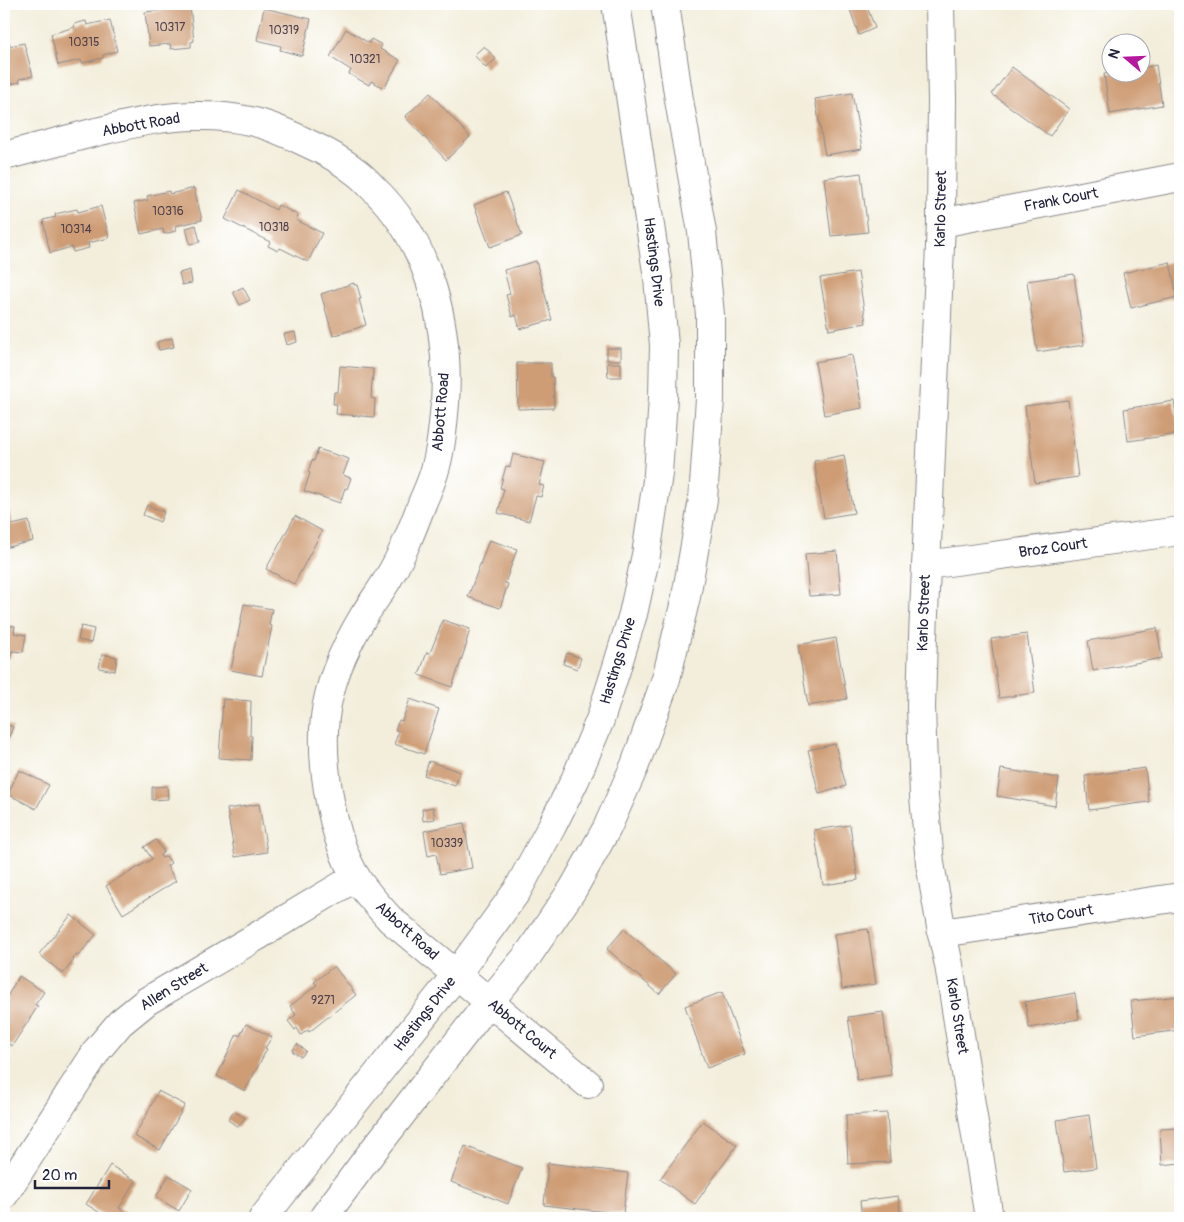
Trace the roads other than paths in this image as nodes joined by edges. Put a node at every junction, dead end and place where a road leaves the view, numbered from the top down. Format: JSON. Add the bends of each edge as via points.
{"nodes":[{"id":1,"x":616,"y":4,"type":"edge"},
{"id":2,"x":665,"y":4,"type":"edge"},
{"id":3,"x":940,"y":4,"type":"edge"},
{"id":4,"x":4,"y":156,"type":"edge"},
{"id":5,"x":1180,"y":177,"type":"edge"},
{"id":6,"x":941,"y":223,"type":"junction"},
{"id":7,"x":1180,"y":531,"type":"edge"},
{"id":8,"x":926,"y":565,"type":"junction"},
{"id":9,"x":356,"y":877,"type":"junction"},
{"id":10,"x":1180,"y":898,"type":"edge"},
{"id":11,"x":942,"y":934,"type":"junction"},
{"id":12,"x":456,"y":974,"type":"junction"},
{"id":13,"x":489,"y":1002,"type":"junction"},
{"id":14,"x":588,"y":1084,"type":"dead end"},
{"id":15,"x":4,"y":1195,"type":"edge"},
{"id":16,"x":264,"y":1218,"type":"edge"},
{"id":17,"x":323,"y":1218,"type":"edge"},
{"id":18,"x":989,"y":1218,"type":"edge"}],
"edges":[{"from":1,"to":12,"type":"street","name":"Hastings Drive","via":[[658,278],[664,345],[658,474],[646,555],[616,670],[575,780],[516,891]]},
{"from":2,"to":13,"type":"street","via":[[702,232],[710,316],[710,399],[703,498],[686,597],[666,679],[635,766],[607,828],[573,889],[528,955]]},
{"from":3,"to":6,"type":"street","name":"Karlo Street"},
{"from":4,"to":9,"type":"street","name":"Abbott Road","via":[[161,118],[201,116],[249,120],[322,150],[358,173],[384,198],[419,253],[435,297],[444,338],[443,431],[434,472],[413,529],[344,652],[325,716],[326,773],[332,811],[342,849]]},
{"from":5,"to":6,"type":"street","name":"Frank Court"},
{"from":6,"to":8,"type":"street","name":"Karlo Street"},
{"from":7,"to":8,"type":"street","name":"Broz Court"},
{"from":8,"to":11,"type":"street","name":"Karlo Street","via":[[921,707],[924,796],[930,863]]},
{"from":9,"to":12,"type":"street","name":"Abbott Road","via":[[391,920]]},
{"from":9,"to":15,"type":"street","name":"Allen Street","via":[[147,1001],[120,1023],[98,1049]]},
{"from":10,"to":11,"type":"street","name":"Tito Court"},
{"from":11,"to":18,"type":"street","name":"Karlo Street"},
{"from":12,"to":13,"type":"street","name":"Abbott Court"},
{"from":12,"to":16,"type":"street","name":"Hastings Drive"},
{"from":13,"to":14,"type":"street","name":"Abbott Court"},
{"from":13,"to":17,"type":"street"}]}
